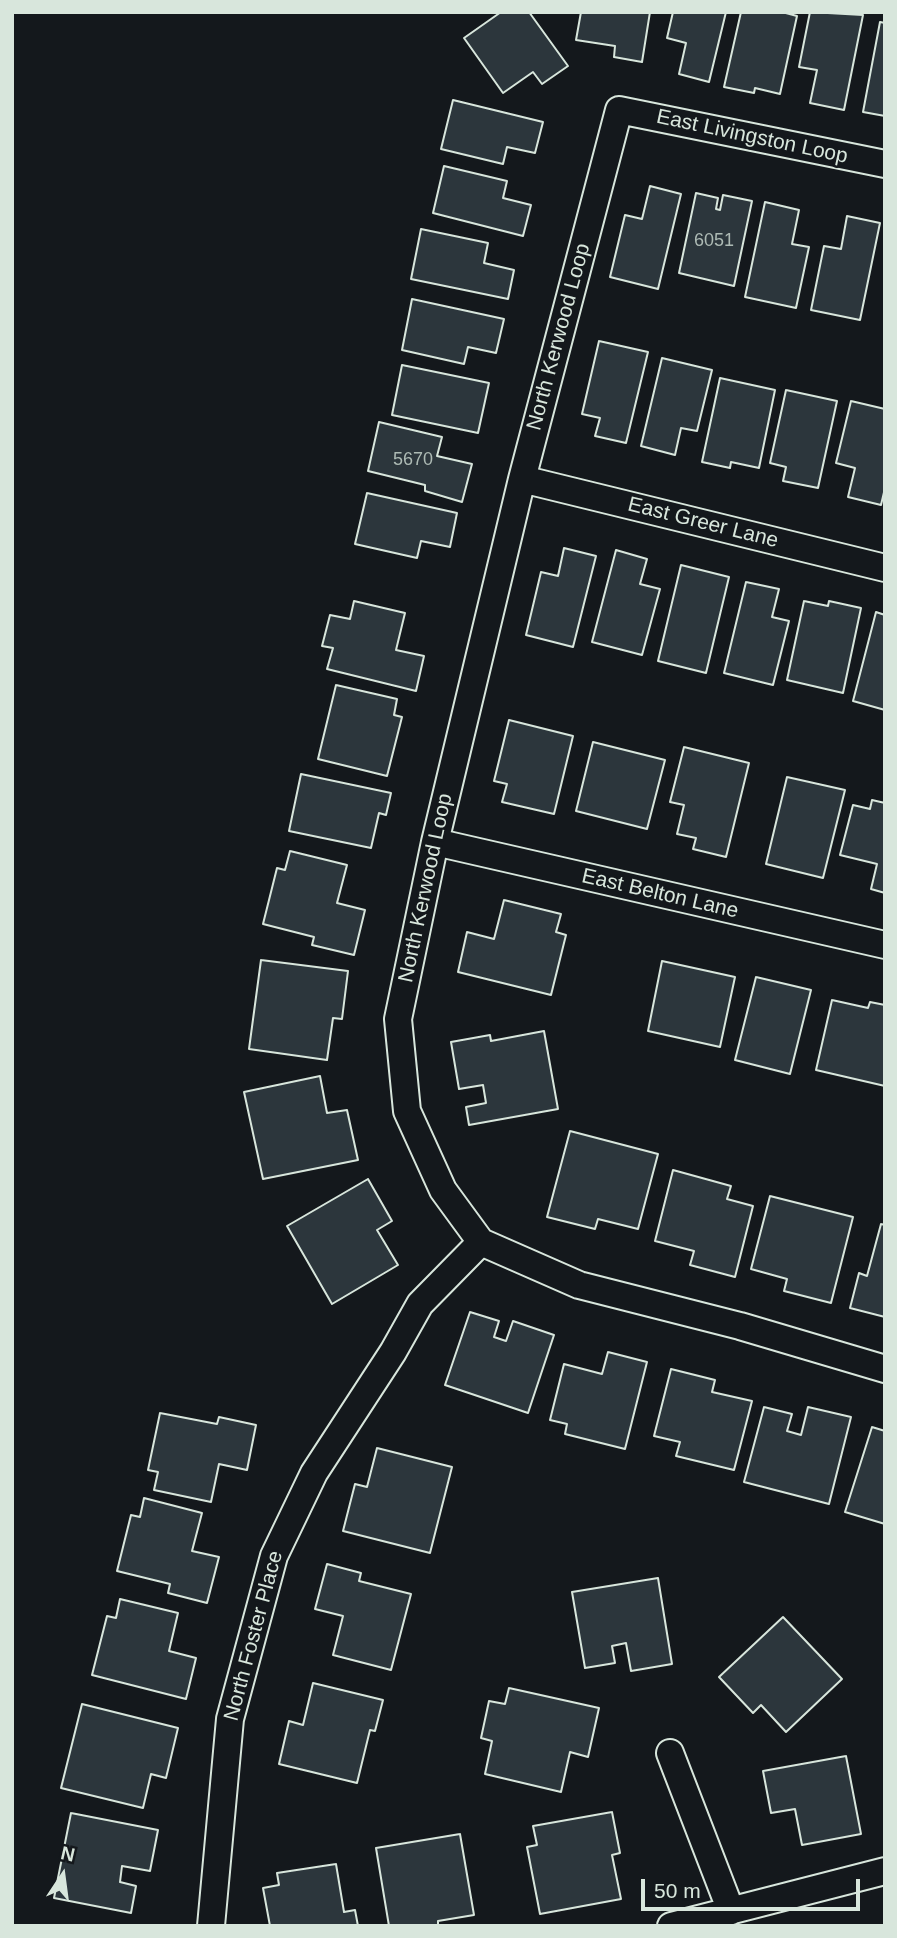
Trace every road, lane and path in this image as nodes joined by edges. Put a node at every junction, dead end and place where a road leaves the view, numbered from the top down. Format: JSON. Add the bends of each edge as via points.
{"nodes":[{"id":1,"x":619,"y":110,"type":"joint"},
{"id":2,"x":885,"y":164,"type":"edge"},
{"id":3,"x":522,"y":479,"type":"junction"},
{"id":4,"x":885,"y":568,"type":"edge"},
{"id":5,"x":435,"y":842,"type":"junction"},
{"id":6,"x":885,"y":945,"type":"edge"},
{"id":7,"x":481,"y":1242,"type":"junction"},
{"id":8,"x":885,"y":1369,"type":"edge"},
{"id":9,"x":670,"y":1753,"type":"dead end"},
{"id":10,"x":885,"y":1871,"type":"edge"},
{"id":11,"x":731,"y":1911,"type":"junction"},
{"id":12,"x":211,"y":1926,"type":"edge"},
{"id":13,"x":671,"y":1926,"type":"edge"}],
"edges":[{"from":1,"to":2,"type":"street","name":"East Livingston Loop"},
{"from":1,"to":3,"type":"street","name":"North Kerwood Loop"},
{"from":3,"to":4,"type":"street","name":"East Greer Lane"},
{"from":3,"to":5,"type":"street","name":"North Kerwood Loop"},
{"from":5,"to":6,"type":"street","name":"East Belton Lane"},
{"from":5,"to":7,"type":"street","name":"North Kerwood Loop","via":[[398,1019],[407,1111],[443,1190]]},
{"from":7,"to":8,"type":"street","via":[[579,1285]]},
{"from":7,"to":12,"type":"street","name":"North Foster Place","via":[[420,1304],[314,1472],[274,1556],[230,1718]]},
{"from":9,"to":11,"type":"street"},
{"from":10,"to":11,"type":"street"},
{"from":11,"to":13,"type":"street"}]}
